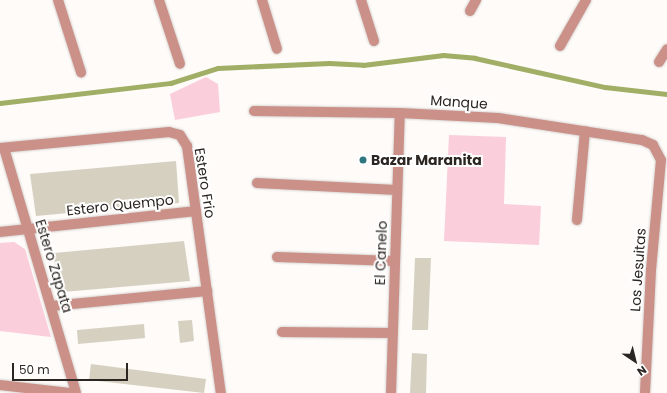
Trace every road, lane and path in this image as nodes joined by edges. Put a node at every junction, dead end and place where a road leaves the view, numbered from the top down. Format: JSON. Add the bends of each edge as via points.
{"nodes":[{"id":1,"x":58,"y":0,"type":"edge"},
{"id":2,"x":159,"y":0,"type":"edge"},
{"id":3,"x":262,"y":0,"type":"edge"},
{"id":4,"x":361,"y":0,"type":"edge"},
{"id":5,"x":466,"y":0,"type":"edge"},
{"id":6,"x":476,"y":0,"type":"edge"},
{"id":7,"x":586,"y":0,"type":"edge"},
{"id":8,"x":374,"y":41,"type":"dead end"},
{"id":9,"x":560,"y":46,"type":"dead end"},
{"id":10,"x":277,"y":49,"type":"dead end"},
{"id":11,"x":667,"y":49,"type":"edge"},
{"id":12,"x":659,"y":62,"type":"dead end"},
{"id":13,"x":180,"y":64,"type":"dead end"},
{"id":14,"x":81,"y":72,"type":"dead end"},
{"id":15,"x":254,"y":111,"type":"dead end"},
{"id":16,"x":400,"y":113,"type":"junction"},
{"id":17,"x":585,"y":131,"type":"junction"},
{"id":18,"x":2,"y":148,"type":"edge"},
{"id":19,"x":657,"y":149,"type":"joint"},
{"id":20,"x":257,"y":183,"type":"dead end"},
{"id":21,"x":397,"y":190,"type":"junction"},
{"id":22,"x":196,"y":211,"type":"junction"},
{"id":23,"x":577,"y":220,"type":"dead end"},
{"id":24,"x":28,"y":230,"type":"junction"},
{"id":25,"x":0,"y":232,"type":"edge"},
{"id":26,"x":277,"y":257,"type":"dead end"},
{"id":27,"x":395,"y":261,"type":"junction"},
{"id":28,"x":207,"y":291,"type":"junction"},
{"id":29,"x":51,"y":306,"type":"junction"},
{"id":30,"x":282,"y":332,"type":"dead end"},
{"id":31,"x":393,"y":333,"type":"junction"},
{"id":32,"x":0,"y":385,"type":"edge"},
{"id":33,"x":70,"y":393,"type":"edge"},
{"id":34,"x":76,"y":393,"type":"edge"},
{"id":35,"x":221,"y":393,"type":"edge"},
{"id":36,"x":391,"y":393,"type":"edge"},
{"id":37,"x":645,"y":393,"type":"edge"}],
"edges":[{"from":1,"to":14,"type":"street"},
{"from":2,"to":13,"type":"street"},
{"from":3,"to":10,"type":"street"},
{"from":4,"to":8,"type":"street"},
{"from":5,"to":6,"type":"street","via":[[470,11]]},
{"from":7,"to":9,"type":"street"},
{"from":11,"to":12,"type":"street"},
{"from":15,"to":16,"type":"street","name":"Manque"},
{"from":16,"to":17,"type":"street","name":"Manque","via":[[498,118]]},
{"from":16,"to":21,"type":"street","name":"El Canelo"},
{"from":17,"to":19,"type":"street","name":"Manque","via":[[642,140]]},
{"from":17,"to":23,"type":"street"},
{"from":18,"to":22,"type":"street","name":"Estero Frio","via":[[169,132],[180,135],[187,146]]},
{"from":18,"to":24,"type":"street","name":"Estero Zapata"},
{"from":19,"to":37,"type":"street","name":"Los Jesuitas","via":[[661,167],[651,276]]},
{"from":20,"to":21,"type":"street"},
{"from":21,"to":27,"type":"street","name":"El Canelo"},
{"from":22,"to":24,"type":"street","name":"Estero Quempo"},
{"from":22,"to":28,"type":"street","name":"Estero Frio"},
{"from":24,"to":25,"type":"street","name":"Estero Quempo"},
{"from":24,"to":29,"type":"street","name":"Estero Zapata"},
{"from":26,"to":27,"type":"street"},
{"from":27,"to":31,"type":"street","name":"El Canelo"},
{"from":28,"to":29,"type":"street"},
{"from":28,"to":35,"type":"street","name":"Estero Frio"},
{"from":29,"to":34,"type":"street","name":"Estero Zapata"},
{"from":30,"to":31,"type":"street"},
{"from":31,"to":36,"type":"street","name":"El Canelo"},
{"from":32,"to":33,"type":"street"}]}
